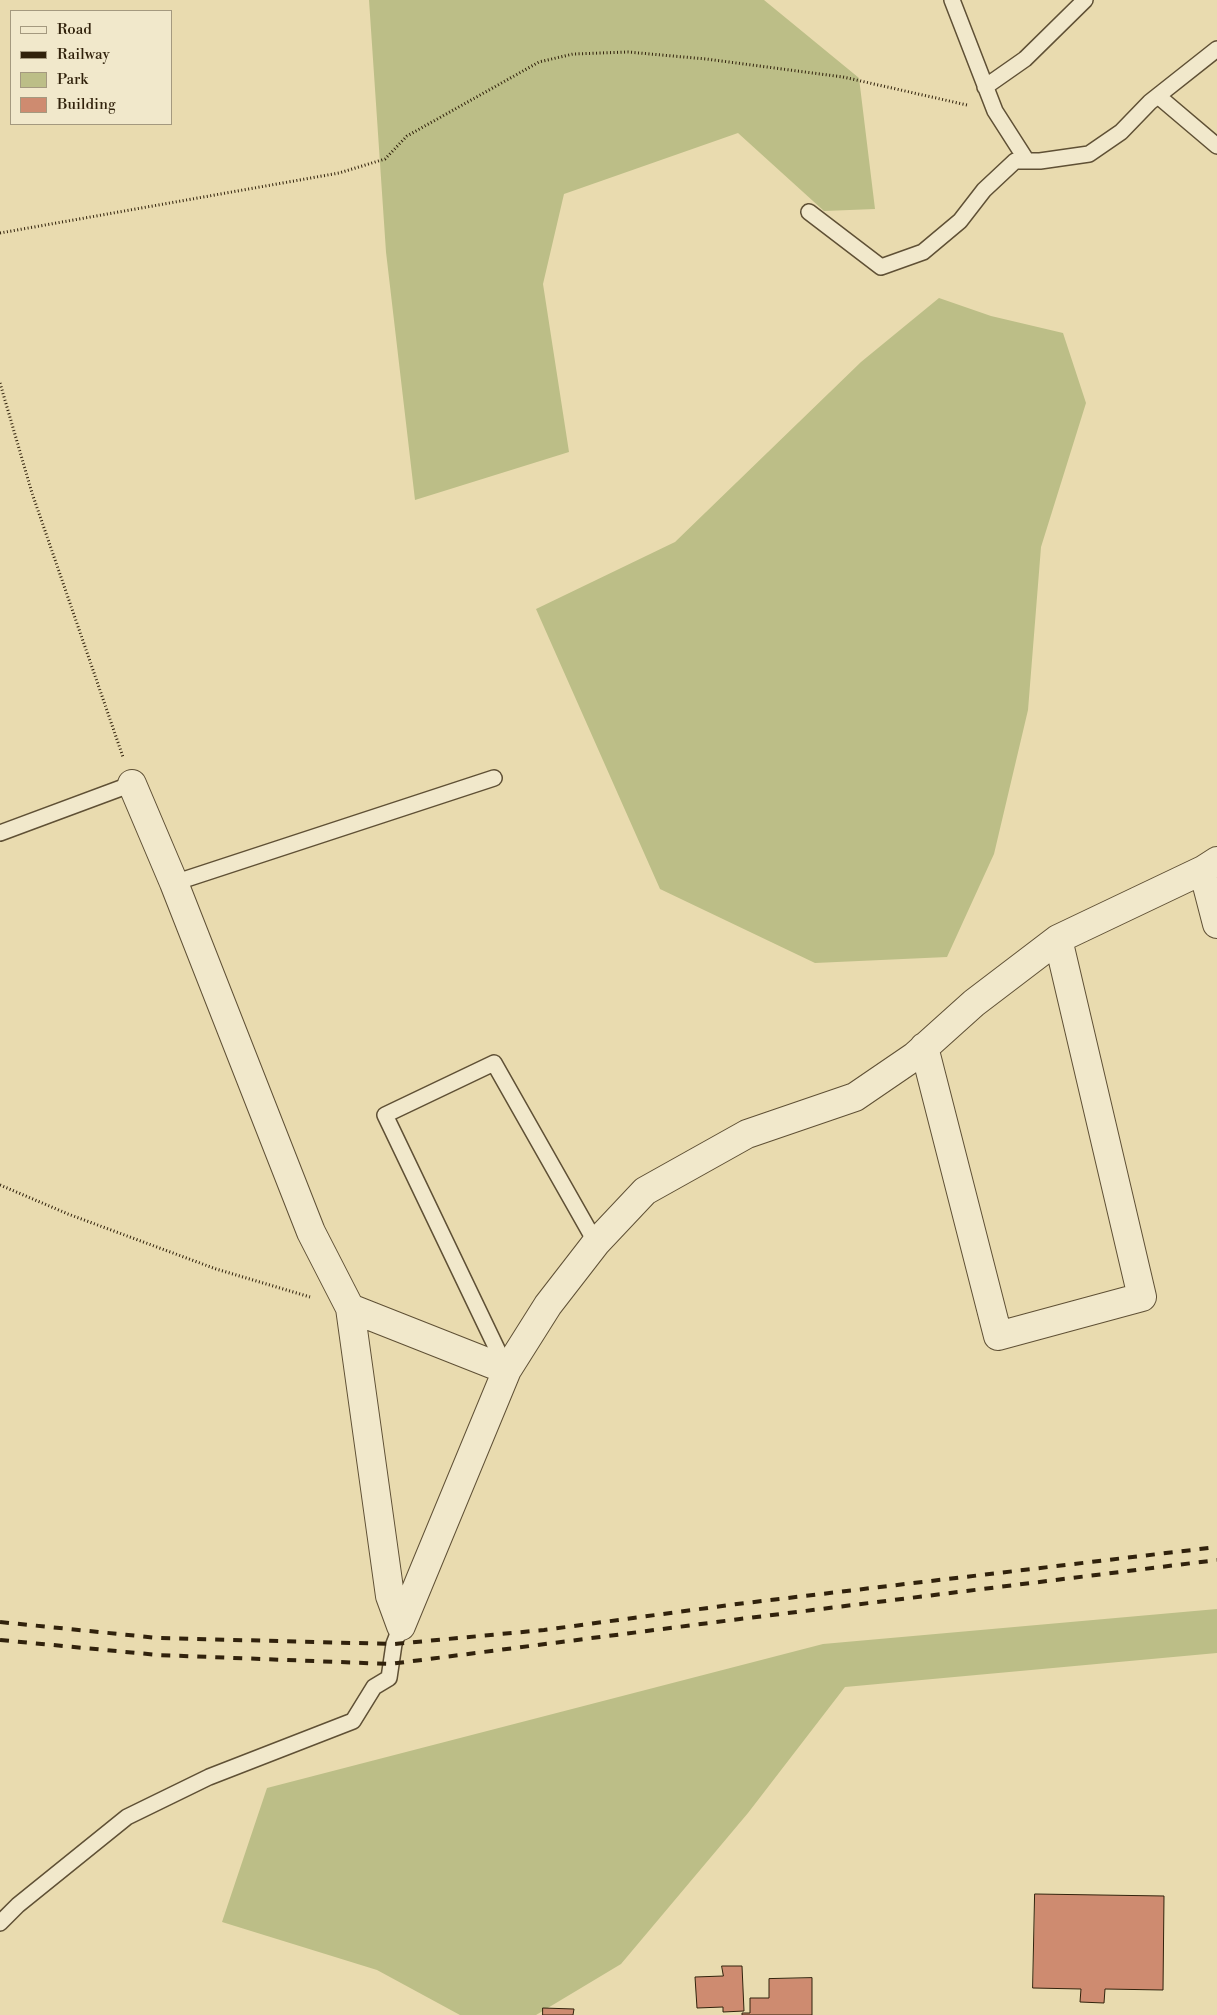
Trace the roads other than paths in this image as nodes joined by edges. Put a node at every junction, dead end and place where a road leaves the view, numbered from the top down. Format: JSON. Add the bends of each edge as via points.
{"nodes":[{"id":1,"x":952,"y":0,"type":"edge"},
{"id":2,"x":1085,"y":0,"type":"edge"},
{"id":3,"x":1217,"y":49,"type":"edge"},
{"id":4,"x":985,"y":87,"type":"junction"},
{"id":5,"x":1158,"y":96,"type":"junction"},
{"id":6,"x":1217,"y":146,"type":"edge"},
{"id":7,"x":1027,"y":161,"type":"junction"},
{"id":8,"x":809,"y":212,"type":"dead end"},
{"id":9,"x":494,"y":778,"type":"dead end"},
{"id":10,"x":132,"y":784,"type":"joint"},
{"id":11,"x":0,"y":833,"type":"edge"},
{"id":12,"x":1210,"y":866,"type":"edge"},
{"id":13,"x":174,"y":883,"type":"junction"},
{"id":14,"x":1217,"y":924,"type":"edge"},
{"id":15,"x":1058,"y":939,"type":"junction"},
{"id":16,"x":924,"y":1047,"type":"junction"},
{"id":17,"x":596,"y":1243,"type":"junction"},
{"id":18,"x":350,"y":1308,"type":"junction"},
{"id":19,"x":507,"y":1370,"type":"junction"},
{"id":20,"x":402,"y":1626,"type":"junction"},
{"id":21,"x":0,"y":1923,"type":"edge"}],
"edges":[{"from":1,"to":4,"type":"lane"},
{"from":2,"to":4,"type":"lane","via":[[1025,59]]},
{"from":3,"to":5,"type":"lane"},
{"from":4,"to":7,"type":"lane","via":[[995,112]]},
{"from":5,"to":6,"type":"lane"},
{"from":5,"to":7,"type":"lane","via":[[1121,132],[1089,154]]},
{"from":7,"to":8,"type":"lane","via":[[1015,161],[984,190],[960,221],[923,252],[881,268]]},
{"from":9,"to":13,"type":"lane"},
{"from":10,"to":11,"type":"lane"},
{"from":10,"to":13,"type":"street"},
{"from":12,"to":14,"type":"street"},
{"from":12,"to":15,"type":"street"},
{"from":13,"to":18,"type":"street","via":[[312,1232]]},
{"from":15,"to":16,"type":"street","via":[[974,1003]]},
{"from":15,"to":16,"type":"street","via":[[1142,1297],[998,1336]]},
{"from":16,"to":17,"type":"street","via":[[855,1097],[747,1134],[645,1191]]},
{"from":17,"to":19,"type":"street","via":[[548,1305]]},
{"from":17,"to":19,"type":"lane","via":[[494,1063],[384,1115]]},
{"from":18,"to":19,"type":"street"},
{"from":18,"to":20,"type":"street","via":[[390,1596]]},
{"from":19,"to":20,"type":"street"},
{"from":20,"to":21,"type":"lane","via":[[394,1644],[389,1678],[374,1687],[353,1721],[209,1777],[127,1817],[18,1904]]}]}
